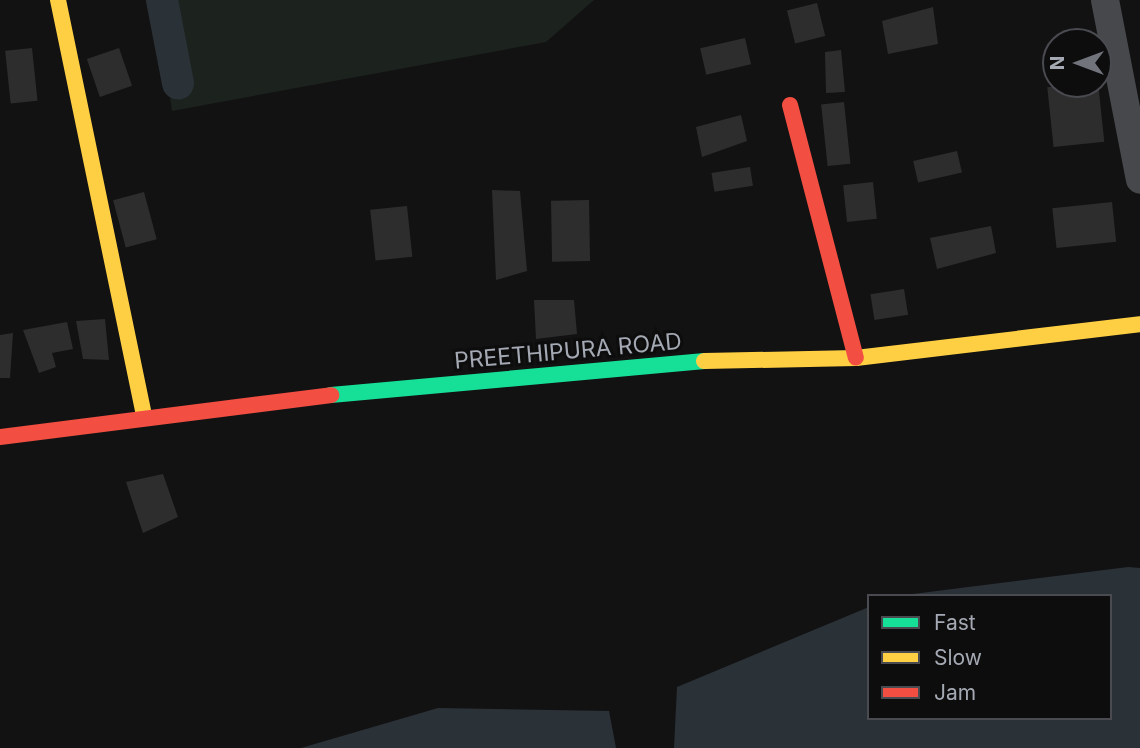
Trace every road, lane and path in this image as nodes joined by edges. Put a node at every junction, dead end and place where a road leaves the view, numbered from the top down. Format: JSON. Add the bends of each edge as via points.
{"nodes":[{"id":1,"x":58,"y":0,"type":"edge"},
{"id":2,"x":1105,"y":0,"type":"edge"},
{"id":3,"x":790,"y":105,"type":"dead end"},
{"id":4,"x":1140,"y":180,"type":"edge"},
{"id":5,"x":1140,"y":324,"type":"edge"},
{"id":6,"x":856,"y":358,"type":"junction"},
{"id":7,"x":144,"y":417,"type":"junction"},
{"id":8,"x":0,"y":437,"type":"edge"}],
"edges":[{"from":1,"to":7,"type":"street"},
{"from":2,"to":4,"type":"street"},
{"from":3,"to":6,"type":"street"},
{"from":5,"to":6,"type":"street","name":"PREETHIPURA ROAD"},
{"from":6,"to":7,"type":"street","name":"PREETHIPURA ROAD","via":[[731,359]]},
{"from":7,"to":8,"type":"street","name":"PREETHIPURA ROAD"}]}
